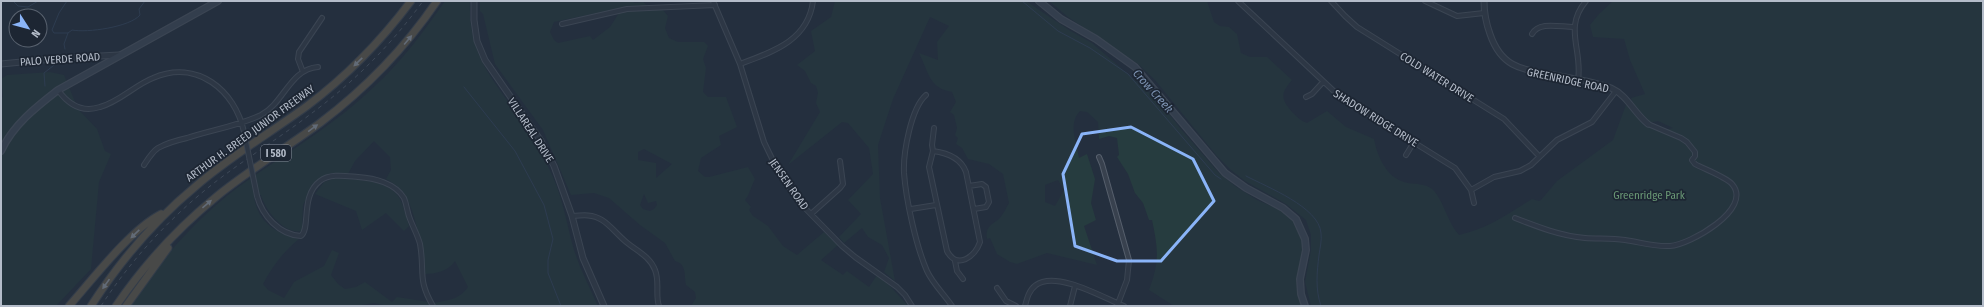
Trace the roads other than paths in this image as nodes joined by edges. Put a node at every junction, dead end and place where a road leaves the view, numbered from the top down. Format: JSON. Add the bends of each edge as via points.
{"nodes":[{"id":1,"x":218,"y":1,"type":"edge"},
{"id":2,"x":411,"y":1,"type":"edge"},
{"id":3,"x":437,"y":1,"type":"edge"},
{"id":4,"x":474,"y":1,"type":"edge"},
{"id":5,"x":813,"y":1,"type":"edge"},
{"id":6,"x":1039,"y":1,"type":"edge"},
{"id":7,"x":1238,"y":1,"type":"edge"},
{"id":8,"x":1331,"y":1,"type":"edge"},
{"id":9,"x":1424,"y":1,"type":"edge"},
{"id":10,"x":1484,"y":1,"type":"edge"},
{"id":11,"x":1586,"y":1,"type":"edge"},
{"id":12,"x":714,"y":3,"type":"edge"},
{"id":13,"x":1484,"y":13,"type":"junction"},
{"id":14,"x":322,"y":18,"type":"dead end"},
{"id":15,"x":562,"y":24,"type":"dead end"},
{"id":16,"x":1573,"y":27,"type":"junction"},
{"id":17,"x":1532,"y":34,"type":"dead end"},
{"id":18,"x":119,"y":55,"type":"junction"},
{"id":19,"x":1,"y":64,"type":"edge"},
{"id":20,"x":740,"y":64,"type":"junction"},
{"id":21,"x":318,"y":67,"type":"dead end"},
{"id":22,"x":303,"y":72,"type":"junction"},
{"id":23,"x":1578,"y":80,"type":"junction"},
{"id":24,"x":1324,"y":82,"type":"junction"},
{"id":25,"x":58,"y":90,"type":"junction"},
{"id":26,"x":1616,"y":91,"type":"junction"},
{"id":27,"x":926,"y":95,"type":"dead end"},
{"id":28,"x":1306,"y":97,"type":"dead end"},
{"id":29,"x":241,"y":122,"type":"junction"},
{"id":30,"x":1648,"y":124,"type":"joint"},
{"id":31,"x":934,"y":128,"type":"dead end"},
{"id":32,"x":1414,"y":142,"type":"junction"},
{"id":33,"x":1,"y":151,"type":"edge"},
{"id":34,"x":933,"y":151,"type":"junction"},
{"id":35,"x":1406,"y":155,"type":"dead end"},
{"id":36,"x":1540,"y":156,"type":"junction"},
{"id":37,"x":1099,"y":157,"type":"dead end"},
{"id":38,"x":840,"y":161,"type":"dead end"},
{"id":39,"x":144,"y":165,"type":"dead end"},
{"id":40,"x":969,"y":186,"type":"junction"},
{"id":41,"x":1471,"y":190,"type":"junction"},
{"id":42,"x":1474,"y":203,"type":"dead end"},
{"id":43,"x":936,"y":205,"type":"junction"},
{"id":44,"x":911,"y":209,"type":"junction"},
{"id":45,"x":974,"y":209,"type":"junction"},
{"id":46,"x":167,"y":211,"type":"junction"},
{"id":47,"x":811,"y":214,"type":"junction"},
{"id":48,"x":572,"y":216,"type":"junction"},
{"id":49,"x":1515,"y":218,"type":"dead end"},
{"id":50,"x":187,"y":222,"type":"junction"},
{"id":51,"x":955,"y":261,"type":"junction"},
{"id":52,"x":963,"y":279,"type":"dead end"},
{"id":53,"x":1075,"y":286,"type":"junction"},
{"id":54,"x":997,"y":288,"type":"dead end"},
{"id":55,"x":1118,"y":305,"type":"edge"},
{"id":56,"x":69,"y":306,"type":"edge"},
{"id":57,"x":90,"y":306,"type":"edge"},
{"id":58,"x":116,"y":306,"type":"edge"},
{"id":59,"x":126,"y":306,"type":"edge"},
{"id":60,"x":433,"y":306,"type":"edge"},
{"id":61,"x":604,"y":306,"type":"edge"},
{"id":62,"x":659,"y":306,"type":"edge"},
{"id":63,"x":912,"y":306,"type":"edge"},
{"id":64,"x":952,"y":306,"type":"edge"},
{"id":65,"x":1016,"y":306,"type":"edge"},
{"id":66,"x":1025,"y":306,"type":"edge"},
{"id":67,"x":1070,"y":306,"type":"edge"},
{"id":68,"x":1124,"y":306,"type":"edge"},
{"id":69,"x":1305,"y":306,"type":"edge"}],
"edges":[{"from":1,"to":18,"type":"main road"},
{"from":2,"to":46,"type":"highway","name":"ARTHUR H. BREED JUNIOR FREEWAY","number":"I 580","one_way":true,"via":[[377,42],[333,85],[215,170]]},
{"from":50,"to":3,"type":"highway","number":"I 580","one_way":true,"via":[[229,186],[320,122],[357,92],[402,47]]},
{"from":4,"to":48,"type":"street","name":"VILLAREAL DRIVE","via":[[477,41],[484,60],[541,141],[554,166]]},
{"from":5,"to":20,"type":"street","via":[[810,17],[789,41],[779,49]]},
{"from":6,"to":69,"type":"main road","via":[[1061,19],[1096,39],[1135,67],[1225,173],[1246,188],[1284,208],[1296,219],[1305,239],[1306,250],[1300,279]]},
{"from":7,"to":24,"type":"street","name":"SHADOW RIDGE DRIVE"},
{"from":8,"to":36,"type":"street","name":"COLD WATER DRIVE","via":[[1357,27],[1504,119]]},
{"from":9,"to":13,"type":"street","via":[[1457,16]]},
{"from":10,"to":13,"type":"street","name":"GREENRIDGE ROAD"},
{"from":11,"to":16,"type":"street","via":[[1576,14]]},
{"from":12,"to":15,"type":"street","via":[[627,9]]},
{"from":12,"to":20,"type":"street","name":"JENSEN ROAD"},
{"from":13,"to":23,"type":"street","name":"GREENRIDGE ROAD","via":[[1494,43],[1508,61],[1528,71]]},
{"from":14,"to":22,"type":"street","via":[[299,52],[298,59]]},
{"from":16,"to":17,"type":"street","via":[[1541,26]]},
{"from":16,"to":23,"type":"street","via":[[1580,66]]},
{"from":18,"to":19,"type":"street","name":"PALO VERDE ROAD"},
{"from":18,"to":25,"type":"main road"},
{"from":20,"to":47,"type":"street","name":"JENSEN ROAD","via":[[756,120],[772,162]]},
{"from":21,"to":22,"type":"street"},
{"from":22,"to":29,"type":"street","via":[[272,107]]},
{"from":23,"to":26,"type":"street","name":"GREENRIDGE ROAD"},
{"from":24,"to":28,"type":"street"},
{"from":24,"to":32,"type":"street","name":"SHADOW RIDGE DRIVE","via":[[1348,102]]},
{"from":25,"to":29,"type":"street","via":[[71,103],[80,108],[91,109],[107,104],[155,77],[173,73],[192,74],[208,80],[223,90],[234,103]]},
{"from":25,"to":33,"type":"main road","via":[[35,108],[14,130]]},
{"from":26,"to":30,"type":"street","name":"GREENRIDGE ROAD"},
{"from":26,"to":36,"type":"street","via":[[1592,122],[1557,140]]},
{"from":27,"to":44,"type":"street","via":[[916,108],[906,153],[904,172]]},
{"from":29,"to":39,"type":"street","via":[[164,146],[152,154]]},
{"from":29,"to":60,"type":"street","bridge":true,"via":[[257,196],[272,223],[283,230],[300,236],[304,233],[305,215],[313,188],[322,180],[336,175],[385,182],[403,198],[420,243],[422,284]]},
{"from":30,"to":49,"type":"street","name":"GREENRIDGE ROAD","via":[[1688,142],[1695,152],[1692,160],[1695,164],[1732,183],[1736,189],[1735,199],[1731,209],[1716,225],[1686,242],[1670,246],[1584,238],[1545,229]]},
{"from":31,"to":34,"type":"street"},
{"from":32,"to":35,"type":"street"},
{"from":32,"to":41,"type":"street","name":"SHADOW RIDGE DRIVE","via":[[1455,168]]},
{"from":34,"to":40,"type":"street","via":[[943,152],[963,164]]},
{"from":34,"to":43,"type":"street","via":[[929,166]]},
{"from":36,"to":41,"type":"street","via":[[1526,168],[1494,177]]},
{"from":37,"to":55,"type":"street","via":[[1129,260],[1128,280]]},
{"from":38,"to":47,"type":"street","via":[[843,184]]},
{"from":40,"to":45,"type":"street"},
{"from":40,"to":45,"type":"street","via":[[986,186],[989,202],[986,207]]},
{"from":41,"to":42,"type":"street","name":"SHADOW RIDGE DRIVE"},
{"from":43,"to":44,"type":"street"},
{"from":43,"to":51,"type":"street","via":[[946,251]]},
{"from":44,"to":64,"type":"street","via":[[920,252],[927,270]]},
{"from":45,"to":51,"type":"street","via":[[980,242],[978,248],[962,261]]},
{"from":46,"to":56,"type":"highway","one_way":true,"via":[[137,232]]},
{"from":46,"to":57,"type":"highway","name":"ARTHUR H. BREED JUNIOR FREEWAY","number":"I 580","one_way":true,"via":[[125,258]]},
{"from":47,"to":63,"type":"street","name":"JENSEN ROAD","via":[[854,257],[897,287]]},
{"from":48,"to":61,"type":"street","name":"VILLAREAL DRIVE","via":[[583,258]]},
{"from":48,"to":62,"type":"street","via":[[588,215],[602,220],[645,256],[658,277]]},
{"from":50,"to":58,"type":"highway","number":"I 580","via":[[146,266]]},
{"from":50,"to":59,"type":"highway"},
{"from":51,"to":52,"type":"street","via":[[957,271]]},
{"from":53,"to":55,"type":"street"},
{"from":53,"to":66,"type":"street","via":[[1057,280],[1044,281],[1032,288]]},
{"from":53,"to":67,"type":"street"},
{"from":54,"to":65,"type":"street","via":[[1002,297]]},
{"from":55,"to":68,"type":"street"}]}
